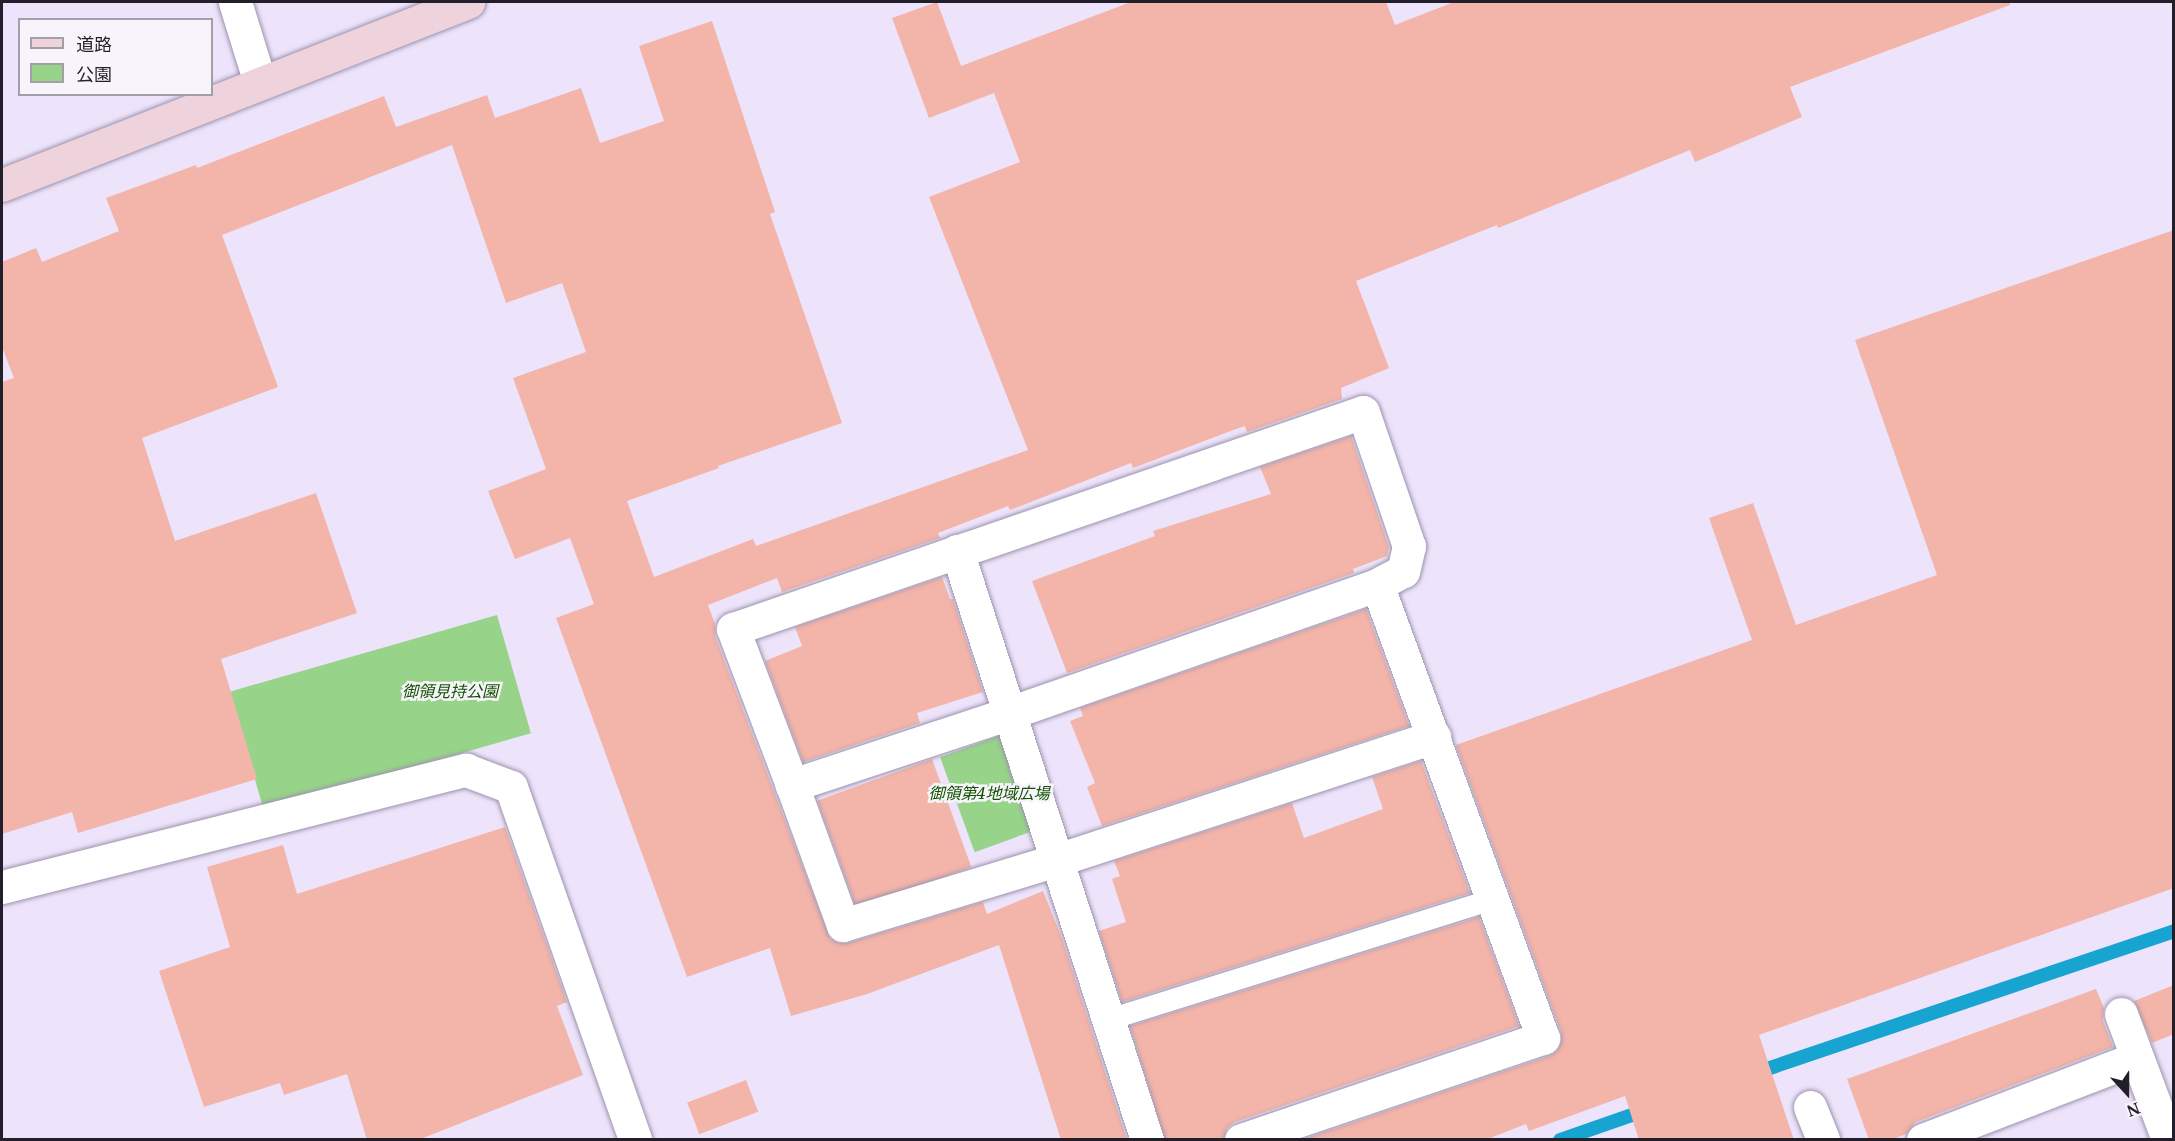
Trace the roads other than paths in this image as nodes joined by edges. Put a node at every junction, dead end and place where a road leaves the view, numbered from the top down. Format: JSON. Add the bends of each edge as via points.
{"nodes":[{"id":1,"x":235,"y":2,"type":"edge"},
{"id":2,"x":468,"y":2,"type":"edge"},
{"id":3,"x":260,"y":84,"type":"junction"},
{"id":4,"x":2,"y":185,"type":"edge"},
{"id":5,"x":957,"y":551,"type":"junction"},
{"id":6,"x":1377,"y":585,"type":"junction"},
{"id":7,"x":1010,"y":713,"type":"junction"},
{"id":8,"x":1434,"y":737,"type":"junction"},
{"id":9,"x":792,"y":786,"type":"junction"},
{"id":10,"x":1057,"y":860,"type":"junction"},
{"id":11,"x":2,"y":887,"type":"edge"},
{"id":12,"x":1492,"y":899,"type":"junction"},
{"id":13,"x":2121,"y":1014,"type":"dead end"},
{"id":14,"x":1109,"y":1019,"type":"junction"},
{"id":15,"x":2138,"y":1058,"type":"junction"},
{"id":16,"x":1810,"y":1107,"type":"dead end"},
{"id":17,"x":635,"y":1140,"type":"edge"},
{"id":18,"x":1148,"y":1140,"type":"edge"},
{"id":19,"x":1241,"y":1140,"type":"edge"},
{"id":20,"x":1823,"y":1140,"type":"edge"},
{"id":21,"x":1923,"y":1140,"type":"edge"},
{"id":22,"x":2168,"y":1140,"type":"edge"}],
"edges":[{"from":1,"to":3,"type":"street"},
{"from":2,"to":3,"type":"street"},
{"from":3,"to":4,"type":"street"},
{"from":5,"to":6,"type":"street","via":[[1363,412],[1409,546],[1403,572]]},
{"from":5,"to":7,"type":"street"},
{"from":5,"to":9,"type":"street","via":[[733,629]]},
{"from":6,"to":7,"type":"street"},
{"from":6,"to":8,"type":"street"},
{"from":7,"to":9,"type":"street"},
{"from":7,"to":10,"type":"street"},
{"from":8,"to":10,"type":"street"},
{"from":8,"to":12,"type":"street"},
{"from":9,"to":10,"type":"street","via":[[843,925]]},
{"from":10,"to":14,"type":"street"},
{"from":11,"to":17,"type":"street","via":[[466,770],[511,787]]},
{"from":12,"to":14,"type":"lane"},
{"from":12,"to":19,"type":"street","via":[[1544,1038]]},
{"from":13,"to":15,"type":"street"},
{"from":14,"to":18,"type":"street"},
{"from":15,"to":21,"type":"street"},
{"from":15,"to":22,"type":"street"},
{"from":16,"to":20,"type":"street"}]}
